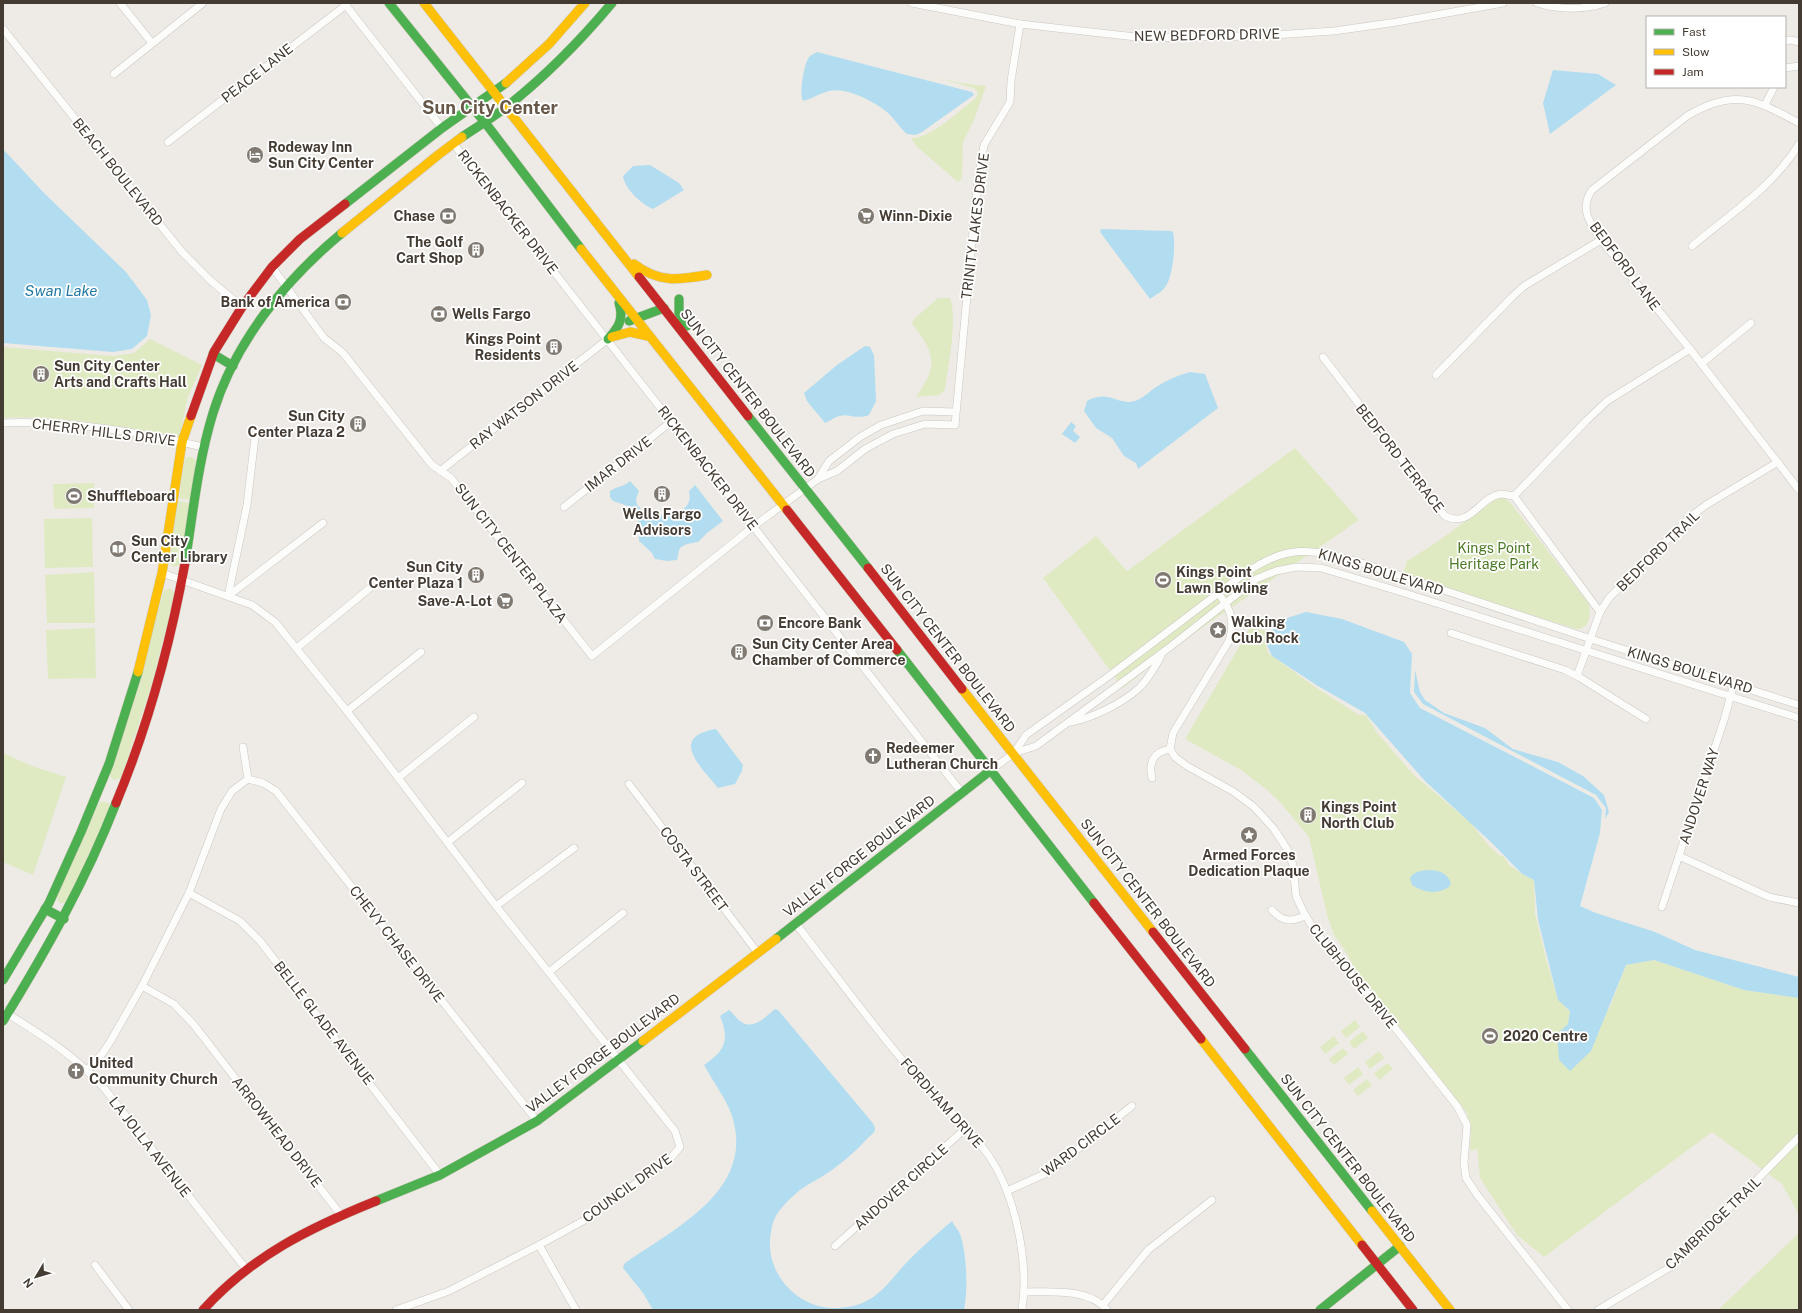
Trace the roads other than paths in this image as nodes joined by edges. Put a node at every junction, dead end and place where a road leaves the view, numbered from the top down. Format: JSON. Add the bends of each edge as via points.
{"nodes":[{"id":1,"x":120,"y":3,"type":"edge"},
{"id":2,"x":203,"y":3,"type":"edge"},
{"id":3,"x":389,"y":3,"type":"edge"},
{"id":4,"x":424,"y":3,"type":"edge"},
{"id":5,"x":585,"y":3,"type":"edge"},
{"id":6,"x":612,"y":3,"type":"edge"},
{"id":7,"x":912,"y":3,"type":"edge"},
{"id":8,"x":1500,"y":3,"type":"edge"},
{"id":9,"x":1537,"y":3,"type":"edge"},
{"id":10,"x":1605,"y":3,"type":"edge"},
{"id":11,"x":345,"y":4,"type":"edge"},
{"id":12,"x":1020,"y":24,"type":"junction"},
{"id":13,"x":3,"y":29,"type":"edge"},
{"id":14,"x":1786,"y":41,"type":"edge"},
{"id":15,"x":1799,"y":42,"type":"edge"},
{"id":16,"x":152,"y":43,"type":"junction"},
{"id":17,"x":1799,"y":66,"type":"edge"},
{"id":18,"x":1786,"y":68,"type":"edge"},
{"id":19,"x":114,"y":74,"type":"dead end"},
{"id":20,"x":1774,"y":88,"type":"edge"},
{"id":21,"x":494,"y":92,"type":"junction"},
{"id":22,"x":1765,"y":105,"type":"junction"},
{"id":23,"x":472,"y":107,"type":"junction"},
{"id":24,"x":506,"y":107,"type":"junction"},
{"id":25,"x":485,"y":122,"type":"junction"},
{"id":26,"x":1799,"y":123,"type":"edge"},
{"id":27,"x":442,"y":128,"type":"junction"},
{"id":28,"x":168,"y":142,"type":"dead end"},
{"id":29,"x":453,"y":143,"type":"junction"},
{"id":30,"x":1799,"y":144,"type":"edge"},
{"id":31,"x":1602,"y":240,"type":"junction"},
{"id":32,"x":1692,"y":246,"type":"dead end"},
{"id":33,"x":620,"y":251,"type":"junction"},
{"id":34,"x":272,"y":267,"type":"junction"},
{"id":35,"x":707,"y":275,"type":"dead end"},
{"id":36,"x":286,"y":288,"type":"junction"},
{"id":37,"x":615,"y":294,"type":"junction"},
{"id":38,"x":679,"y":299,"type":"dead end"},
{"id":39,"x":242,"y":306,"type":"junction"},
{"id":40,"x":664,"y":308,"type":"junction"},
{"id":41,"x":634,"y":318,"type":"junction"},
{"id":42,"x":1751,"y":323,"type":"dead end"},
{"id":43,"x":618,"y":328,"type":"junction"},
{"id":44,"x":648,"y":336,"type":"junction"},
{"id":45,"x":608,"y":339,"type":"junction"},
{"id":46,"x":1690,"y":350,"type":"junction"},
{"id":47,"x":213,"y":354,"type":"junction"},
{"id":48,"x":1323,"y":357,"type":"dead end"},
{"id":49,"x":1701,"y":364,"type":"junction"},
{"id":50,"x":233,"y":366,"type":"junction"},
{"id":51,"x":1436,"y":375,"type":"dead end"},
{"id":52,"x":735,"y":398,"type":"junction"},
{"id":53,"x":956,"y":412,"type":"junction"},
{"id":54,"x":672,"y":421,"type":"junction"},
{"id":55,"x":3,"y":423,"type":"edge"},
{"id":56,"x":255,"y":437,"type":"dead end"},
{"id":57,"x":182,"y":442,"type":"junction"},
{"id":58,"x":204,"y":447,"type":"junction"},
{"id":59,"x":1778,"y":462,"type":"junction"},
{"id":60,"x":440,"y":471,"type":"junction"},
{"id":61,"x":818,"y":479,"type":"junction"},
{"id":62,"x":804,"y":489,"type":"junction"},
{"id":63,"x":1799,"y":490,"type":"edge"},
{"id":64,"x":1514,"y":496,"type":"junction"},
{"id":65,"x":783,"y":505,"type":"junction"},
{"id":66,"x":564,"y":507,"type":"dead end"},
{"id":67,"x":323,"y":523,"type":"dead end"},
{"id":68,"x":754,"y":526,"type":"junction"},
{"id":69,"x":162,"y":573,"type":"junction"},
{"id":70,"x":182,"y":578,"type":"junction"},
{"id":71,"x":370,"y":587,"type":"dead end"},
{"id":72,"x":1218,"y":593,"type":"junction"},
{"id":73,"x":228,"y":596,"type":"junction"},
{"id":74,"x":1226,"y":603,"type":"junction"},
{"id":75,"x":1600,"y":612,"type":"junction"},
{"id":76,"x":1452,"y":633,"type":"dead end"},
{"id":77,"x":1591,"y":639,"type":"junction"},
{"id":78,"x":297,"y":648,"type":"junction"},
{"id":79,"x":1587,"y":651,"type":"junction"},
{"id":80,"x":421,"y":652,"type":"dead end"},
{"id":81,"x":1163,"y":653,"type":"junction"},
{"id":82,"x":1577,"y":676,"type":"junction"},
{"id":83,"x":1734,"y":684,"type":"junction"},
{"id":84,"x":1731,"y":696,"type":"junction"},
{"id":85,"x":1799,"y":704,"type":"edge"},
{"id":86,"x":347,"y":711,"type":"junction"},
{"id":87,"x":474,"y":717,"type":"dead end"},
{"id":88,"x":1799,"y":718,"type":"edge"},
{"id":89,"x":1646,"y":719,"type":"dead end"},
{"id":90,"x":1069,"y":722,"type":"junction"},
{"id":91,"x":243,"y":747,"type":"dead end"},
{"id":92,"x":1170,"y":749,"type":"junction"},
{"id":93,"x":1014,"y":753,"type":"junction"},
{"id":94,"x":991,"y":770,"type":"junction"},
{"id":95,"x":398,"y":778,"type":"junction"},
{"id":96,"x":1152,"y":778,"type":"dead end"},
{"id":97,"x":248,"y":779,"type":"junction"},
{"id":98,"x":522,"y":783,"type":"dead end"},
{"id":99,"x":629,"y":784,"type":"dead end"},
{"id":100,"x":962,"y":793,"type":"junction"},
{"id":101,"x":448,"y":842,"type":"junction"},
{"id":102,"x":574,"y":848,"type":"dead end"},
{"id":103,"x":1679,"y":856,"type":"junction"},
{"id":104,"x":189,"y":893,"type":"junction"},
{"id":105,"x":1799,"y":903,"type":"edge"},
{"id":106,"x":496,"y":906,"type":"junction"},
{"id":107,"x":1662,"y":907,"type":"dead end"},
{"id":108,"x":45,"y":909,"type":"junction"},
{"id":109,"x":1272,"y":910,"type":"dead end"},
{"id":110,"x":623,"y":913,"type":"dead end"},
{"id":111,"x":1305,"y":916,"type":"junction"},
{"id":112,"x":64,"y":919,"type":"junction"},
{"id":113,"x":796,"y":924,"type":"junction"},
{"id":114,"x":758,"y":953,"type":"junction"},
{"id":115,"x":549,"y":972,"type":"junction"},
{"id":116,"x":3,"y":980,"type":"edge"},
{"id":117,"x":142,"y":986,"type":"junction"},
{"id":118,"x":5,"y":1015,"type":"edge"},
{"id":119,"x":619,"y":1060,"type":"junction"},
{"id":120,"x":87,"y":1070,"type":"junction"},
{"id":121,"x":1132,"y":1106,"type":"dead end"},
{"id":122,"x":537,"y":1121,"type":"junction"},
{"id":123,"x":966,"y":1128,"type":"junction"},
{"id":124,"x":1799,"y":1137,"type":"edge"},
{"id":125,"x":440,"y":1175,"type":"junction"},
{"id":126,"x":1007,"y":1191,"type":"junction"},
{"id":127,"x":1212,"y":1200,"type":"dead end"},
{"id":128,"x":340,"y":1215,"type":"junction"},
{"id":129,"x":539,"y":1245,"type":"junction"},
{"id":130,"x":835,"y":1246,"type":"dead end"},
{"id":131,"x":1400,"y":1246,"type":"junction"},
{"id":132,"x":1377,"y":1264,"type":"junction"},
{"id":133,"x":95,"y":1266,"type":"dead end"},
{"id":134,"x":246,"y":1269,"type":"junction"},
{"id":135,"x":1025,"y":1292,"type":"junction"},
{"id":136,"x":1105,"y":1308,"type":"edge"},
{"id":137,"x":129,"y":1310,"type":"edge"},
{"id":138,"x":203,"y":1310,"type":"edge"},
{"id":139,"x":396,"y":1310,"type":"edge"},
{"id":140,"x":576,"y":1310,"type":"edge"},
{"id":141,"x":1022,"y":1310,"type":"edge"},
{"id":142,"x":1320,"y":1310,"type":"edge"},
{"id":143,"x":1413,"y":1310,"type":"edge"},
{"id":144,"x":1450,"y":1310,"type":"edge"},
{"id":145,"x":1568,"y":1310,"type":"edge"},
{"id":146,"x":1598,"y":1310,"type":"edge"}],
"edges":[{"from":1,"to":16,"type":"street"},
{"from":2,"to":16,"type":"street"},
{"from":3,"to":23,"type":"main road"},
{"from":4,"to":21,"type":"main road","name":"SUN CITY CENTER BOULEVARD"},
{"from":5,"to":21,"type":"main road","via":[[534,60]]},
{"from":6,"to":24,"type":"main road","via":[[570,50]]},
{"from":7,"to":12,"type":"street","name":"NEW BEDFORD DRIVE"},
{"from":8,"to":12,"type":"street","name":"NEW BEDFORD DRIVE","via":[[1334,31],[1257,36],[1145,38]]},
{"from":9,"to":10,"type":"street","via":[[1550,7],[1597,6]]},
{"from":11,"to":27,"type":"street"},
{"from":11,"to":28,"type":"street","name":"PEACE LANE"},
{"from":12,"to":53,"type":"street","name":"TRINITY LAKES DRIVE","via":[[1010,102],[984,146],[977,188]]},
{"from":13,"to":39,"type":"street","name":"BEACH BOULEVARD","via":[[182,252],[211,281]]},
{"from":14,"to":15,"type":"street"},
{"from":16,"to":19,"type":"street"},
{"from":17,"to":18,"type":"street"},
{"from":20,"to":22,"type":"street"},
{"from":21,"to":23,"type":"main road"},
{"from":21,"to":24,"type":"main road","name":"SUN CITY CENTER BOULEVARD"},
{"from":22,"to":26,"type":"street","name":"BEDFORD LANE"},
{"from":22,"to":31,"type":"street","name":"BEDFORD LANE","via":[[1745,99],[1703,106],[1592,190],[1586,199],[1586,212]]},
{"from":23,"to":25,"type":"main road"},
{"from":23,"to":27,"type":"main road"},
{"from":24,"to":25,"type":"main road"},
{"from":24,"to":33,"type":"main road","name":"SUN CITY CENTER BOULEVARD"},
{"from":25,"to":29,"type":"main road"},
{"from":25,"to":37,"type":"main road"},
{"from":27,"to":34,"type":"main road","via":[[300,239]]},
{"from":29,"to":36,"type":"main road","via":[[316,256]]},
{"from":29,"to":45,"type":"street","name":"RICKENBACKER DRIVE"},
{"from":30,"to":32,"type":"street","via":[[1771,180]]},
{"from":31,"to":46,"type":"street","name":"BEDFORD LANE"},
{"from":31,"to":51,"type":"street","via":[[1524,286]]},
{"from":33,"to":35,"type":"main road","via":[[644,272],[662,279],[677,280]]},
{"from":33,"to":40,"type":"main road","name":"SUN CITY CENTER BOULEVARD"},
{"from":34,"to":36,"type":"street","name":"SUN CITY CENTER PLAZA"},
{"from":34,"to":39,"type":"main road"},
{"from":36,"to":50,"type":"main road","via":[[261,320]]},
{"from":36,"to":60,"type":"street","name":"SUN CITY CENTER PLAZA","via":[[324,338],[344,353],[432,465]]},
{"from":37,"to":41,"type":"main road"},
{"from":37,"to":43,"type":"main road","via":[[623,317]]},
{"from":38,"to":52,"type":"main road","via":[[677,308],[682,320],[723,373]]},
{"from":39,"to":47,"type":"main road"},
{"from":40,"to":41,"type":"main road"},
{"from":40,"to":52,"type":"main road","name":"SUN CITY CENTER BOULEVARD"},
{"from":41,"to":43,"type":"main road"},
{"from":41,"to":44,"type":"main road"},
{"from":42,"to":49,"type":"street"},
{"from":43,"to":45,"type":"main road"},
{"from":44,"to":45,"type":"main road","via":[[629,332]]},
{"from":44,"to":65,"type":"main road"},
{"from":45,"to":54,"type":"street","name":"RICKENBACKER DRIVE"},
{"from":45,"to":60,"type":"street","name":"RAY WATSON DRIVE"},
{"from":46,"to":49,"type":"street","name":"BEDFORD LANE"},
{"from":46,"to":64,"type":"street","via":[[1607,401]]},
{"from":47,"to":50,"type":"main road"},
{"from":47,"to":57,"type":"main road"},
{"from":48,"to":64,"type":"street","name":"BEDFORD TERRACE","via":[[1445,516],[1453,520],[1463,519],[1493,497],[1502,494]]},
{"from":49,"to":59,"type":"street","name":"BEDFORD LANE"},
{"from":50,"to":58,"type":"main road","via":[[218,396]]},
{"from":52,"to":62,"type":"main road","name":"SUN CITY CENTER BOULEVARD"},
{"from":53,"to":61,"type":"street","name":"TRINITY LAKES DRIVE","via":[[923,411],[881,425],[860,437],[829,461]]},
{"from":53,"to":61,"type":"street","name":"TRINITY LAKES DRIVE","via":[[955,425],[925,424],[893,434],[865,449],[837,471]]},
{"from":54,"to":66,"type":"street","name":"IMAR DRIVE"},
{"from":54,"to":68,"type":"street","name":"RICKENBACKER DRIVE"},
{"from":55,"to":57,"type":"street","name":"CHERRY HILLS DRIVE","via":[[68,424]]},
{"from":56,"to":73,"type":"street","via":[[247,505]]},
{"from":57,"to":58,"type":"street","name":"CHERRY HILLS DRIVE"},
{"from":57,"to":69,"type":"main road"},
{"from":58,"to":70,"type":"main road"},
{"from":59,"to":63,"type":"street","name":"BEDFORD LANE"},
{"from":59,"to":75,"type":"street","name":"BEDFORD TRAIL","via":[[1690,517],[1609,598]]},
{"from":60,"to":68,"type":"street","name":"SUN CITY CENTER PLAZA","via":[[451,478],[592,656]]},
{"from":61,"to":62,"type":"street","name":"TRINITY LAKES DRIVE"},
{"from":62,"to":65,"type":"street","name":"TRINITY LAKES DRIVE"},
{"from":62,"to":93,"type":"main road","name":"SUN CITY CENTER BOULEVARD"},
{"from":64,"to":75,"type":"street"},
{"from":65,"to":68,"type":"street","name":"SUN CITY CENTER PLAZA"},
{"from":65,"to":94,"type":"main road"},
{"from":67,"to":73,"type":"street"},
{"from":68,"to":100,"type":"street","name":"RICKENBACKER DRIVE"},
{"from":69,"to":70,"type":"street","name":"COUNCIL DRIVE"},
{"from":69,"to":108,"type":"main road","via":[[138,672],[109,764],[82,832]]},
{"from":70,"to":73,"type":"street","name":"COUNCIL DRIVE"},
{"from":70,"to":112,"type":"main road","via":[[157,687],[124,789]]},
{"from":71,"to":78,"type":"street"},
{"from":72,"to":74,"type":"street"},
{"from":72,"to":77,"type":"street","name":"KINGS BOULEVARD","via":[[1260,563],[1279,554],[1304,550],[1362,563]]},
{"from":72,"to":93,"type":"street","name":"KINGS BOULEVARD","via":[[1026,735]]},
{"from":73,"to":78,"type":"street","name":"COUNCIL DRIVE","via":[[252,605],[275,622]]},
{"from":74,"to":79,"type":"street","name":"KINGS BOULEVARD","via":[[1256,579],[1276,571],[1296,567],[1321,568]]},
{"from":74,"to":81,"type":"street","name":"KINGS BOULEVARD"},
{"from":74,"to":92,"type":"street","via":[[1233,629],[1229,641],[1173,733]]},
{"from":75,"to":77,"type":"street","name":"BEDFORD TRAIL"},
{"from":76,"to":82,"type":"street"},
{"from":77,"to":79,"type":"street","name":"BEDFORD TRAIL"},
{"from":77,"to":83,"type":"street","name":"KINGS BOULEVARD"},
{"from":78,"to":86,"type":"street","name":"COUNCIL DRIVE"},
{"from":79,"to":82,"type":"street","name":"BEDFORD TRAIL"},
{"from":79,"to":84,"type":"street","name":"KINGS BOULEVARD"},
{"from":80,"to":86,"type":"street"},
{"from":81,"to":90,"type":"street","name":"KINGS BOULEVARD"},
{"from":81,"to":90,"type":"street","name":"KINGS BOULEVARD","via":[[1139,689],[1087,719]]},
{"from":82,"to":89,"type":"street"},
{"from":83,"to":84,"type":"street","name":"ANDOVER WAY"},
{"from":83,"to":85,"type":"street","name":"KINGS BOULEVARD"},
{"from":84,"to":88,"type":"street","name":"KINGS BOULEVARD"},
{"from":84,"to":103,"type":"street","name":"ANDOVER WAY"},
{"from":86,"to":95,"type":"street","name":"COUNCIL DRIVE"},
{"from":87,"to":95,"type":"street"},
{"from":90,"to":93,"type":"street","name":"KINGS BOULEVARD","via":[[1036,746]]},
{"from":91,"to":97,"type":"street"},
{"from":92,"to":96,"type":"street","via":[[1158,753],[1153,758],[1150,764]]},
{"from":92,"to":111,"type":"street","name":"CLUBHOUSE DRIVE","via":[[1175,757],[1187,766],[1234,792],[1254,807],[1274,829],[1287,849],[1293,865],[1296,896]]},
{"from":93,"to":94,"type":"street","name":"KINGS BOULEVARD"},
{"from":93,"to":131,"type":"main road","name":"SUN CITY CENTER BOULEVARD"},
{"from":94,"to":100,"type":"main road","name":"VALLEY FORGE BOULEVARD"},
{"from":94,"to":132,"type":"main road"},
{"from":95,"to":101,"type":"street","name":"COUNCIL DRIVE"},
{"from":97,"to":104,"type":"street","via":[[232,791],[221,809]]},
{"from":97,"to":122,"type":"street","name":"CHEVY CHASE DRIVE","via":[[263,783],[276,791]]},
{"from":98,"to":101,"type":"street"},
{"from":99,"to":114,"type":"street","name":"COSTA STREET"},
{"from":100,"to":113,"type":"main road","name":"VALLEY FORGE BOULEVARD"},
{"from":101,"to":106,"type":"street","name":"COUNCIL DRIVE"},
{"from":102,"to":106,"type":"street"},
{"from":103,"to":105,"type":"street","via":[[1769,897]]},
{"from":103,"to":107,"type":"street","name":"ANDOVER WAY"},
{"from":104,"to":117,"type":"street"},
{"from":104,"to":125,"type":"street","name":"BELLE GLADE AVENUE","via":[[240,921],[260,941]]},
{"from":106,"to":115,"type":"street","name":"COUNCIL DRIVE"},
{"from":108,"to":112,"type":"main road"},
{"from":108,"to":116,"type":"main road"},
{"from":109,"to":111,"type":"street","via":[[1279,918],[1288,920]]},
{"from":110,"to":115,"type":"street"},
{"from":111,"to":145,"type":"street","name":"CLUBHOUSE DRIVE","via":[[1316,933],[1341,960],[1457,1106],[1467,1125],[1464,1163],[1466,1178]]},
{"from":112,"to":118,"type":"main road"},
{"from":113,"to":114,"type":"main road","name":"VALLEY FORGE BOULEVARD"},
{"from":113,"to":123,"type":"street","name":"FORDHAM DRIVE","via":[[904,1062]]},
{"from":114,"to":119,"type":"main road","name":"VALLEY FORGE BOULEVARD"},
{"from":115,"to":119,"type":"street","name":"COUNCIL DRIVE"},
{"from":117,"to":120,"type":"street","via":[[110,1042]]},
{"from":117,"to":128,"type":"street","name":"ARROWHEAD DRIVE","via":[[174,1004],[194,1025]]},
{"from":118,"to":120,"type":"street","name":"LA JOLLA AVENUE","via":[[62,1049]]},
{"from":119,"to":122,"type":"main road","name":"VALLEY FORGE BOULEVARD"},
{"from":119,"to":129,"type":"street","name":"COUNCIL DRIVE","via":[[675,1130],[680,1147],[670,1159],[589,1216]]},
{"from":120,"to":134,"type":"street","name":"LA JOLLA AVENUE","via":[[104,1088]]},
{"from":121,"to":126,"type":"street","name":"WARD CIRCLE","via":[[1049,1172]]},
{"from":122,"to":125,"type":"main road","name":"VALLEY FORGE BOULEVARD"},
{"from":123,"to":126,"type":"street","name":"FORDHAM DRIVE","via":[[989,1157]]},
{"from":123,"to":130,"type":"street","name":"ANDOVER CIRCLE"},
{"from":124,"to":146,"type":"street","name":"CAMBRIDGE TRAIL","via":[[1672,1266]]},
{"from":125,"to":128,"type":"main road","name":"VALLEY FORGE BOULEVARD"},
{"from":126,"to":135,"type":"street","name":"FORDHAM DRIVE","via":[[1022,1245]]},
{"from":127,"to":136,"type":"street","via":[[1148,1250]]},
{"from":128,"to":134,"type":"main road","name":"VALLEY FORGE BOULEVARD","via":[[292,1239]]},
{"from":129,"to":139,"type":"street","name":"COUNCIL DRIVE","via":[[449,1291]]},
{"from":129,"to":140,"type":"street"},
{"from":131,"to":132,"type":"main road"},
{"from":131,"to":144,"type":"main road","name":"SUN CITY CENTER BOULEVARD"},
{"from":132,"to":142,"type":"main road"},
{"from":132,"to":143,"type":"main road"},
{"from":133,"to":137,"type":"street"},
{"from":134,"to":138,"type":"main road","name":"VALLEY FORGE BOULEVARD"},
{"from":135,"to":136,"type":"street","via":[[1067,1292],[1084,1296]]},
{"from":135,"to":141,"type":"street","name":"FORDHAM DRIVE"}]}
